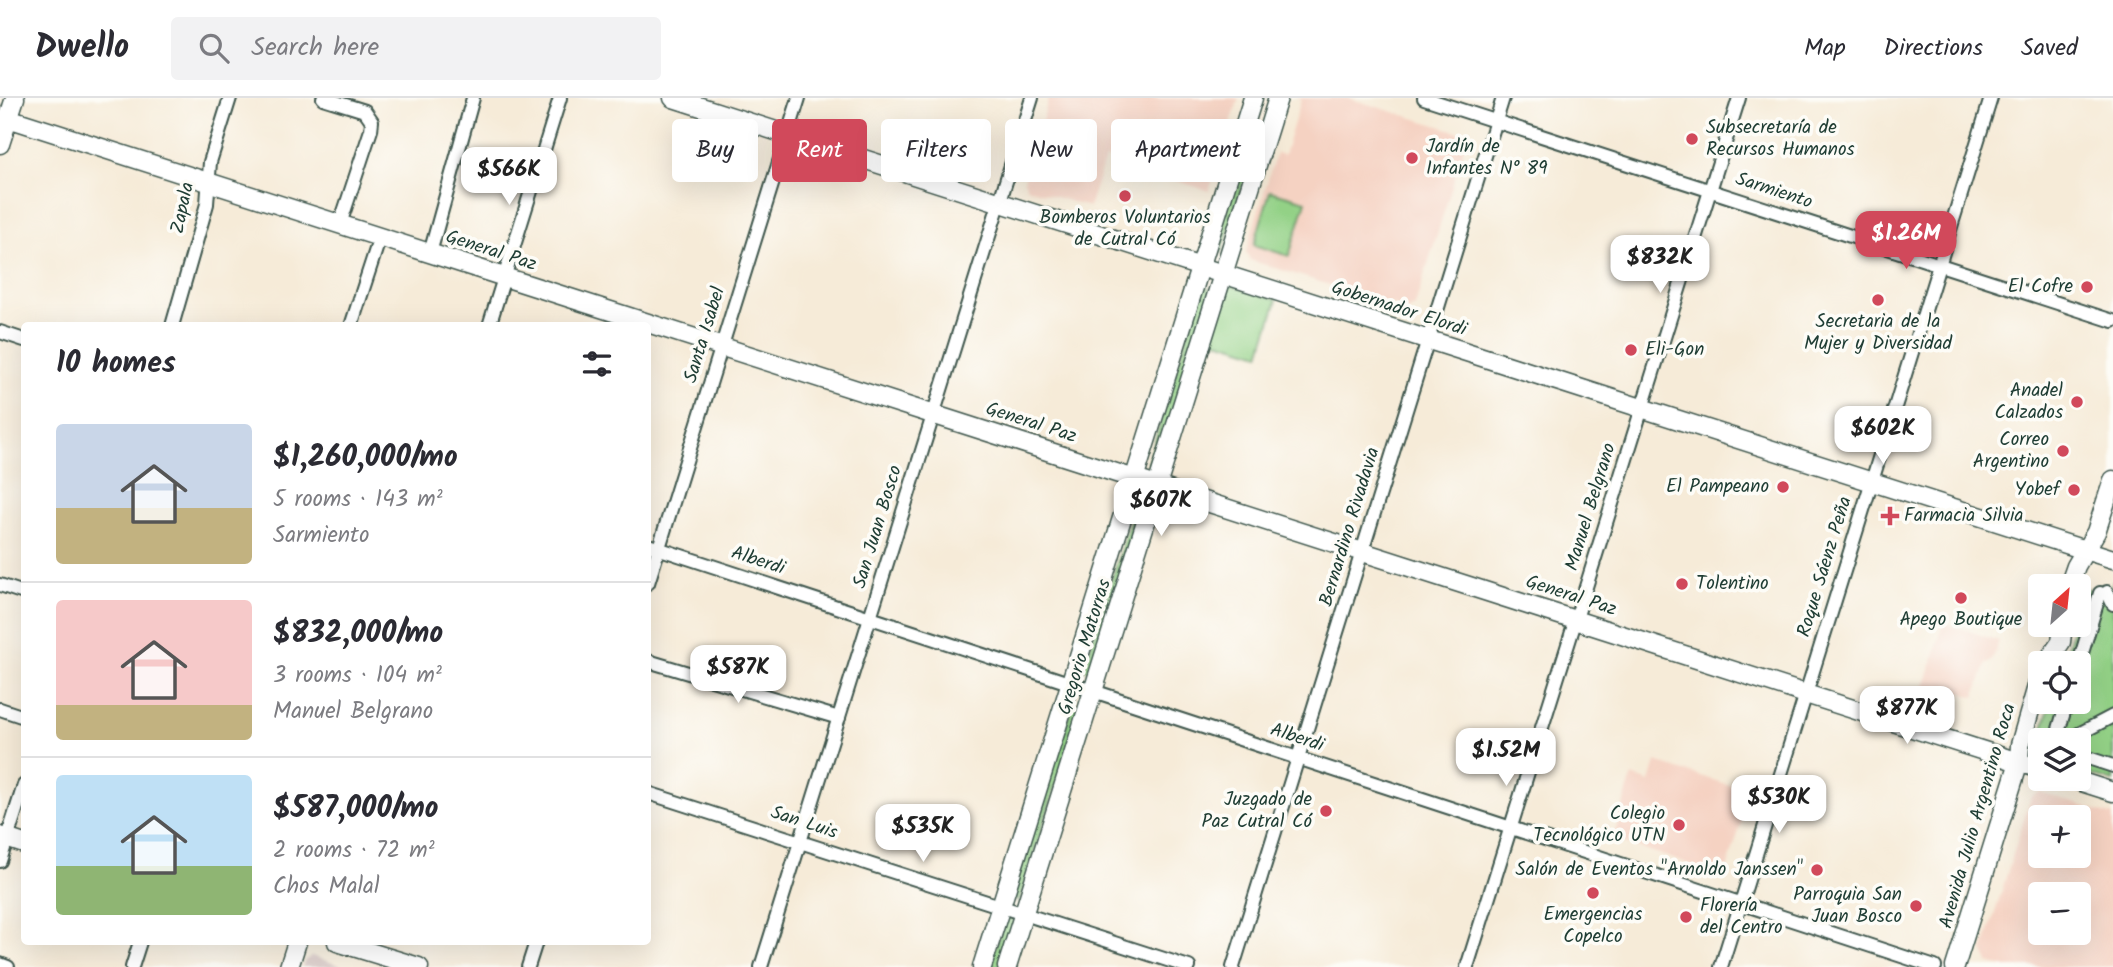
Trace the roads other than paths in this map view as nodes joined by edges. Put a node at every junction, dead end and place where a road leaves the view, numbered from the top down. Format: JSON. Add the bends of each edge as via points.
{"nodes":[{"id":1,"x":230,"y":98,"type":"edge"},
{"id":2,"x":323,"y":98,"type":"edge"},
{"id":3,"x":473,"y":98,"type":"edge"},
{"id":4,"x":560,"y":98,"type":"edge"},
{"id":5,"x":673,"y":98,"type":"edge"},
{"id":6,"x":799,"y":98,"type":"edge"},
{"id":7,"x":1032,"y":98,"type":"edge"},
{"id":8,"x":1252,"y":98,"type":"edge"},
{"id":9,"x":1278,"y":98,"type":"edge"},
{"id":10,"x":1424,"y":98,"type":"edge"},
{"id":11,"x":1503,"y":98,"type":"edge"},
{"id":12,"x":1739,"y":98,"type":"edge"},
{"id":13,"x":1991,"y":98,"type":"edge"},
{"id":14,"x":9,"y":104,"type":"edge"},
{"id":15,"x":792,"y":119,"type":"edge"},
{"id":16,"x":1496,"y":121,"type":"junction"},
{"id":17,"x":772,"y":130,"type":"edge"},
{"id":18,"x":0,"y":144,"type":"edge"},
{"id":19,"x":867,"y":161,"type":"edge"},
{"id":20,"x":772,"y":182,"type":"edge"},
{"id":21,"x":209,"y":183,"type":"junction"},
{"id":22,"x":1710,"y":191,"type":"junction"},
{"id":23,"x":999,"y":203,"type":"junction"},
{"id":24,"x":340,"y":225,"type":"junction"},
{"id":25,"x":380,"y":237,"type":"junction"},
{"id":26,"x":430,"y":253,"type":"junction"},
{"id":27,"x":1939,"y":265,"type":"junction"},
{"id":28,"x":1200,"y":267,"type":"junction"},
{"id":29,"x":1223,"y":274,"type":"junction"},
{"id":30,"x":504,"y":277,"type":"junction"},
{"id":31,"x":2113,"y":321,"type":"edge"},
{"id":32,"x":173,"y":322,"type":"edge"},
{"id":33,"x":352,"y":322,"type":"edge"},
{"id":34,"x":490,"y":322,"type":"edge"},
{"id":35,"x":644,"y":322,"type":"edge"},
{"id":36,"x":651,"y":324,"type":"edge"},
{"id":37,"x":0,"y":332,"type":"edge"},
{"id":38,"x":21,"y":339,"type":"edge"},
{"id":39,"x":1428,"y":340,"type":"junction"},
{"id":40,"x":721,"y":347,"type":"junction"},
{"id":41,"x":1642,"y":408,"type":"junction"},
{"id":42,"x":933,"y":414,"type":"junction"},
{"id":43,"x":1134,"y":478,"type":"junction"},
{"id":44,"x":2113,"y":480,"type":"edge"},
{"id":45,"x":1871,"y":482,"type":"junction"},
{"id":46,"x":1157,"y":486,"type":"junction"},
{"id":47,"x":653,"y":547,"type":"edge"},
{"id":48,"x":2085,"y":550,"type":"junction"},
{"id":49,"x":1362,"y":552,"type":"junction"},
{"id":50,"x":2113,"y":559,"type":"edge"},
{"id":51,"x":2073,"y":574,"type":"edge"},
{"id":52,"x":0,"y":585,"type":"edge"},
{"id":53,"x":2108,"y":590,"type":"edge"},
{"id":54,"x":21,"y":592,"type":"edge"},
{"id":55,"x":2113,"y":604,"type":"edge"},
{"id":56,"x":870,"y":618,"type":"junction"},
{"id":57,"x":1576,"y":620,"type":"junction"},
{"id":58,"x":2084,"y":651,"type":"edge"},
{"id":59,"x":651,"y":662,"type":"edge"},
{"id":60,"x":1070,"y":684,"type":"junction"},
{"id":61,"x":1093,"y":691,"type":"junction"},
{"id":62,"x":1806,"y":693,"type":"junction"},
{"id":63,"x":0,"y":709,"type":"edge"},
{"id":64,"x":2029,"y":714,"type":"edge"},
{"id":65,"x":21,"y":716,"type":"edge"},
{"id":66,"x":2113,"y":716,"type":"edge"},
{"id":67,"x":839,"y":718,"type":"junction"},
{"id":68,"x":2088,"y":728,"type":"edge"},
{"id":69,"x":1298,"y":758,"type":"junction"},
{"id":70,"x":2091,"y":759,"type":"edge"},
{"id":71,"x":2019,"y":762,"type":"junction"},
{"id":72,"x":2028,"y":765,"type":"edge"},
{"id":73,"x":2113,"y":766,"type":"edge"},
{"id":74,"x":2091,"y":785,"type":"edge"},
{"id":75,"x":2113,"y":792,"type":"edge"},
{"id":76,"x":651,"y":794,"type":"edge"},
{"id":77,"x":21,"y":798,"type":"edge"},
{"id":78,"x":1511,"y":828,"type":"junction"},
{"id":79,"x":11,"y":840,"type":"edge"},
{"id":80,"x":800,"y":842,"type":"junction"},
{"id":81,"x":0,"y":861,"type":"edge"},
{"id":82,"x":1741,"y":903,"type":"junction"},
{"id":83,"x":1001,"y":907,"type":"junction"},
{"id":84,"x":1023,"y":914,"type":"junction"},
{"id":85,"x":139,"y":945,"type":"edge"},
{"id":86,"x":296,"y":945,"type":"edge"},
{"id":87,"x":347,"y":945,"type":"edge"},
{"id":88,"x":535,"y":945,"type":"edge"},
{"id":89,"x":0,"y":964,"type":"edge"},
{"id":90,"x":8,"y":967,"type":"edge"},
{"id":91,"x":132,"y":967,"type":"edge"},
{"id":92,"x":289,"y":967,"type":"edge"},
{"id":93,"x":419,"y":967,"type":"edge"},
{"id":94,"x":528,"y":967,"type":"edge"},
{"id":95,"x":761,"y":967,"type":"edge"},
{"id":96,"x":982,"y":967,"type":"edge"},
{"id":97,"x":1007,"y":967,"type":"edge"},
{"id":98,"x":1189,"y":967,"type":"edge"},
{"id":99,"x":1233,"y":967,"type":"edge"},
{"id":100,"x":1467,"y":967,"type":"edge"},
{"id":101,"x":1721,"y":967,"type":"edge"},
{"id":102,"x":1935,"y":967,"type":"edge"},
{"id":103,"x":1955,"y":967,"type":"edge"}],
"edges":[{"from":1,"to":21,"type":"street","name":"Zapala"},
{"from":2,"to":24,"type":"street","via":[[365,111],[372,121]]},
{"from":3,"to":26,"type":"street"},
{"from":4,"to":30,"type":"street"},
{"from":5,"to":17,"type":"street","name":"Gobernador Elordi"},
{"from":6,"to":15,"type":"street","name":"Santa Isabel"},
{"from":7,"to":23,"type":"street","name":"San Juan Bosco"},
{"from":8,"to":28,"type":"street","name":"Gregorio Matorras"},
{"from":9,"to":29,"type":"street","name":"Gregorio Matorras"},
{"from":10,"to":16,"type":"street","name":"Sarmiento"},
{"from":11,"to":16,"type":"street","name":"Bernardino Rivadavia"},
{"from":12,"to":22,"type":"street","name":"Manuel Belgrano"},
{"from":13,"to":27,"type":"street","name":"Roque Sáenz Peña"},
{"from":14,"to":18,"type":"street"},
{"from":14,"to":21,"type":"street","name":"General Paz"},
{"from":16,"to":22,"type":"street","name":"Sarmiento"},
{"from":16,"to":39,"type":"street","name":"Bernardino Rivadavia"},
{"from":19,"to":23,"type":"street","name":"Gobernador Elordi"},
{"from":20,"to":40,"type":"street","name":"Santa Isabel"},
{"from":21,"to":24,"type":"street","name":"General Paz"},
{"from":21,"to":32,"type":"street","name":"Zapala"},
{"from":22,"to":27,"type":"street","name":"Sarmiento"},
{"from":22,"to":41,"type":"street","name":"Manuel Belgrano"},
{"from":23,"to":28,"type":"street","name":"Gobernador Elordi"},
{"from":23,"to":42,"type":"street","name":"San Juan Bosco"},
{"from":24,"to":25,"type":"street","name":"General Paz"},
{"from":25,"to":26,"type":"street","name":"General Paz"},
{"from":25,"to":33,"type":"street"},
{"from":26,"to":30,"type":"street","name":"General Paz"},
{"from":27,"to":31,"type":"street","name":"Sarmiento"},
{"from":27,"to":45,"type":"street","name":"Roque Sáenz Peña"},
{"from":28,"to":29,"type":"street","name":"Gobernador Elordi"},
{"from":28,"to":43,"type":"street","name":"Gregorio Matorras"},
{"from":29,"to":39,"type":"street","name":"Gobernador Elordi"},
{"from":29,"to":46,"type":"street","name":"Gregorio Matorras"},
{"from":30,"to":34,"type":"street"},
{"from":30,"to":35,"type":"street","name":"General Paz"},
{"from":36,"to":40,"type":"street","name":"General Paz"},
{"from":37,"to":38,"type":"street"},
{"from":39,"to":41,"type":"street","name":"Gobernador Elordi"},
{"from":39,"to":49,"type":"street","name":"Bernardino Rivadavia"},
{"from":40,"to":42,"type":"street","name":"General Paz"},
{"from":40,"to":47,"type":"street","name":"Santa Isabel"},
{"from":41,"to":45,"type":"street","name":"Gobernador Elordi"},
{"from":41,"to":57,"type":"street","name":"Manuel Belgrano"},
{"from":42,"to":43,"type":"street","name":"General Paz"},
{"from":42,"to":56,"type":"street","name":"San Juan Bosco"},
{"from":43,"to":46,"type":"street","name":"General Paz"},
{"from":43,"to":60,"type":"street","name":"Gregorio Matorras"},
{"from":44,"to":48,"type":"street","via":[[2097,531]]},
{"from":45,"to":48,"type":"street","name":"Gobernador Elordi"},
{"from":45,"to":62,"type":"street","name":"Roque Sáenz Peña"},
{"from":46,"to":49,"type":"street","name":"General Paz"},
{"from":46,"to":61,"type":"street","name":"Gregorio Matorras"},
{"from":47,"to":56,"type":"street","name":"Alberdi"},
{"from":48,"to":50,"type":"street","name":"Gobernador Elordi"},
{"from":48,"to":51,"type":"street"},
{"from":49,"to":57,"type":"street","name":"General Paz"},
{"from":49,"to":69,"type":"street","name":"Bernardino Rivadavia"},
{"from":52,"to":54,"type":"street"},
{"from":53,"to":55,"type":"street"},
{"from":53,"to":58,"type":"street"},
{"from":56,"to":60,"type":"street","name":"Alberdi"},
{"from":56,"to":67,"type":"street","name":"San Juan Bosco"},
{"from":57,"to":62,"type":"street","name":"General Paz"},
{"from":57,"to":78,"type":"street","name":"Manuel Belgrano"},
{"from":59,"to":67,"type":"street"},
{"from":60,"to":61,"type":"street","name":"Alberdi"},
{"from":60,"to":83,"type":"street","name":"Gregorio Matorras"},
{"from":61,"to":69,"type":"street","name":"Alberdi"},
{"from":61,"to":84,"type":"street","name":"Gregorio Matorras"},
{"from":62,"to":71,"type":"street","name":"General Paz"},
{"from":62,"to":82,"type":"street","name":"Roque Sáenz Peña"},
{"from":63,"to":65,"type":"street"},
{"from":64,"to":71,"type":"street","name":"Avenida Julio Argentino Roca"},
{"from":66,"to":68,"type":"street"},
{"from":67,"to":80,"type":"street","name":"San Juan Bosco"},
{"from":69,"to":78,"type":"street","name":"Alberdi"},
{"from":69,"to":99,"type":"street","name":"Bernardino Rivadavia"},
{"from":70,"to":73,"type":"street"},
{"from":71,"to":72,"type":"street","name":"General Paz"},
{"from":71,"to":103,"type":"street","name":"Avenida Julio Argentino Roca"},
{"from":74,"to":75,"type":"street"},
{"from":76,"to":80,"type":"street","name":"San Luis"},
{"from":77,"to":79,"type":"street"},
{"from":78,"to":82,"type":"street","name":"Alberdi"},
{"from":78,"to":100,"type":"street","name":"Manuel Belgrano"},
{"from":79,"to":81,"type":"street"},
{"from":80,"to":83,"type":"street","name":"San Luis"},
{"from":80,"to":95,"type":"street","name":"San Juan Bosco"},
{"from":82,"to":101,"type":"street","name":"Roque Sáenz Peña"},
{"from":82,"to":102,"type":"street","name":"Alberdi"},
{"from":83,"to":84,"type":"street","name":"San Luis"},
{"from":83,"to":96,"type":"street","name":"Gregorio Matorras"},
{"from":84,"to":97,"type":"street","name":"Gregorio Matorras"},
{"from":84,"to":98,"type":"street","name":"San Luis"},
{"from":85,"to":91,"type":"street"},
{"from":86,"to":92,"type":"street"},
{"from":87,"to":93,"type":"street"},
{"from":88,"to":94,"type":"street"},
{"from":89,"to":90,"type":"street"}]}
